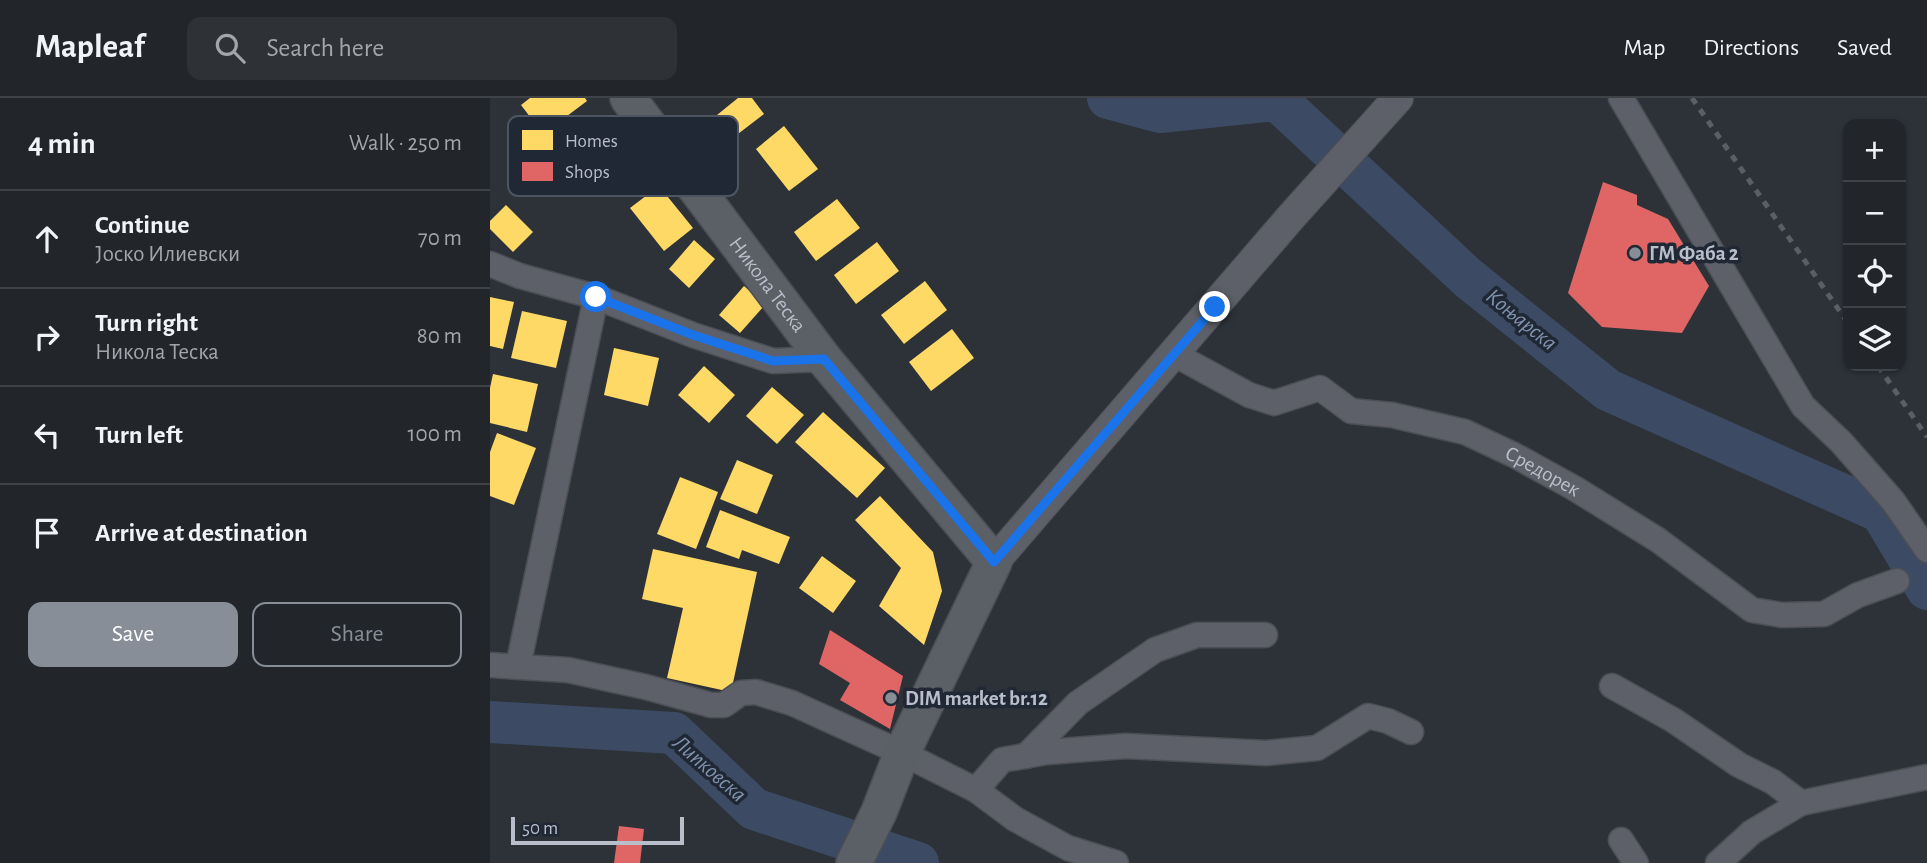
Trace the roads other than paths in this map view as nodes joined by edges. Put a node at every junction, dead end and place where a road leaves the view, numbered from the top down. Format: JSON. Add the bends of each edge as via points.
{"nodes":[{"id":1,"x":628,"y":98,"type":"edge"},
{"id":2,"x":1622,"y":98,"type":"edge"},
{"id":3,"x":1396,"y":101,"type":"edge"},
{"id":4,"x":642,"y":116,"type":"edge"},
{"id":5,"x":702,"y":196,"type":"edge"},
{"id":6,"x":490,"y":264,"type":"edge"},
{"id":7,"x":596,"y":297,"type":"junction"},
{"id":8,"x":1174,"y":354,"type":"junction"},
{"id":9,"x":824,"y":359,"type":"junction"},
{"id":10,"x":1927,"y":551,"type":"edge"},
{"id":11,"x":994,"y":562,"type":"junction"},
{"id":12,"x":1897,"y":581,"type":"dead end"},
{"id":13,"x":1265,"y":635,"type":"dead end"},
{"id":14,"x":490,"y":664,"type":"edge"},
{"id":15,"x":517,"y":666,"type":"junction"},
{"id":16,"x":1612,"y":686,"type":"dead end"},
{"id":17,"x":1411,"y":732,"type":"dead end"},
{"id":18,"x":902,"y":753,"type":"junction"},
{"id":19,"x":1026,"y":756,"type":"junction"},
{"id":20,"x":1927,"y":776,"type":"edge"},
{"id":21,"x":976,"y":790,"type":"junction"},
{"id":22,"x":1801,"y":803,"type":"junction"},
{"id":23,"x":1621,"y":840,"type":"dead end"},
{"id":24,"x":854,"y":863,"type":"edge"},
{"id":25,"x":1116,"y":863,"type":"edge"},
{"id":26,"x":1636,"y":863,"type":"edge"},
{"id":27,"x":1718,"y":863,"type":"edge"}],
"edges":[{"from":1,"to":4,"type":"main road","name":"Никола Теска"},
{"from":2,"to":10,"type":"street","via":[[1803,406],[1893,501]]},
{"from":3,"to":8,"type":"street"},
{"from":5,"to":9,"type":"main road","name":"Никола Теска"},
{"from":6,"to":7,"type":"street"},
{"from":7,"to":9,"type":"street","via":[[773,361]]},
{"from":7,"to":15,"type":"street"},
{"from":8,"to":11,"type":"street"},
{"from":8,"to":12,"type":"street","name":"Средорек","via":[[1249,395],[1274,403],[1320,388],[1351,411],[1465,432],[1574,488],[1658,540],[1752,610],[1824,614]]},
{"from":9,"to":11,"type":"main road","name":"Никола Теска"},
{"from":11,"to":18,"type":"main road"},
{"from":13,"to":19,"type":"street","via":[[1197,635],[1155,650],[1078,703]]},
{"from":14,"to":15,"type":"street"},
{"from":15,"to":18,"type":"street","via":[[568,670],[711,705],[724,705],[741,693],[756,692]]},
{"from":16,"to":22,"type":"street"},
{"from":17,"to":19,"type":"street","via":[[1368,716],[1317,748],[1266,753],[1126,746]]},
{"from":18,"to":21,"type":"street"},
{"from":18,"to":24,"type":"main road"},
{"from":19,"to":21,"type":"street","via":[[1002,760]]},
{"from":20,"to":22,"type":"street"},
{"from":21,"to":25,"type":"street","via":[[1015,819],[1068,848]]},
{"from":22,"to":27,"type":"street","via":[[1752,832]]},
{"from":23,"to":26,"type":"street"}]}
